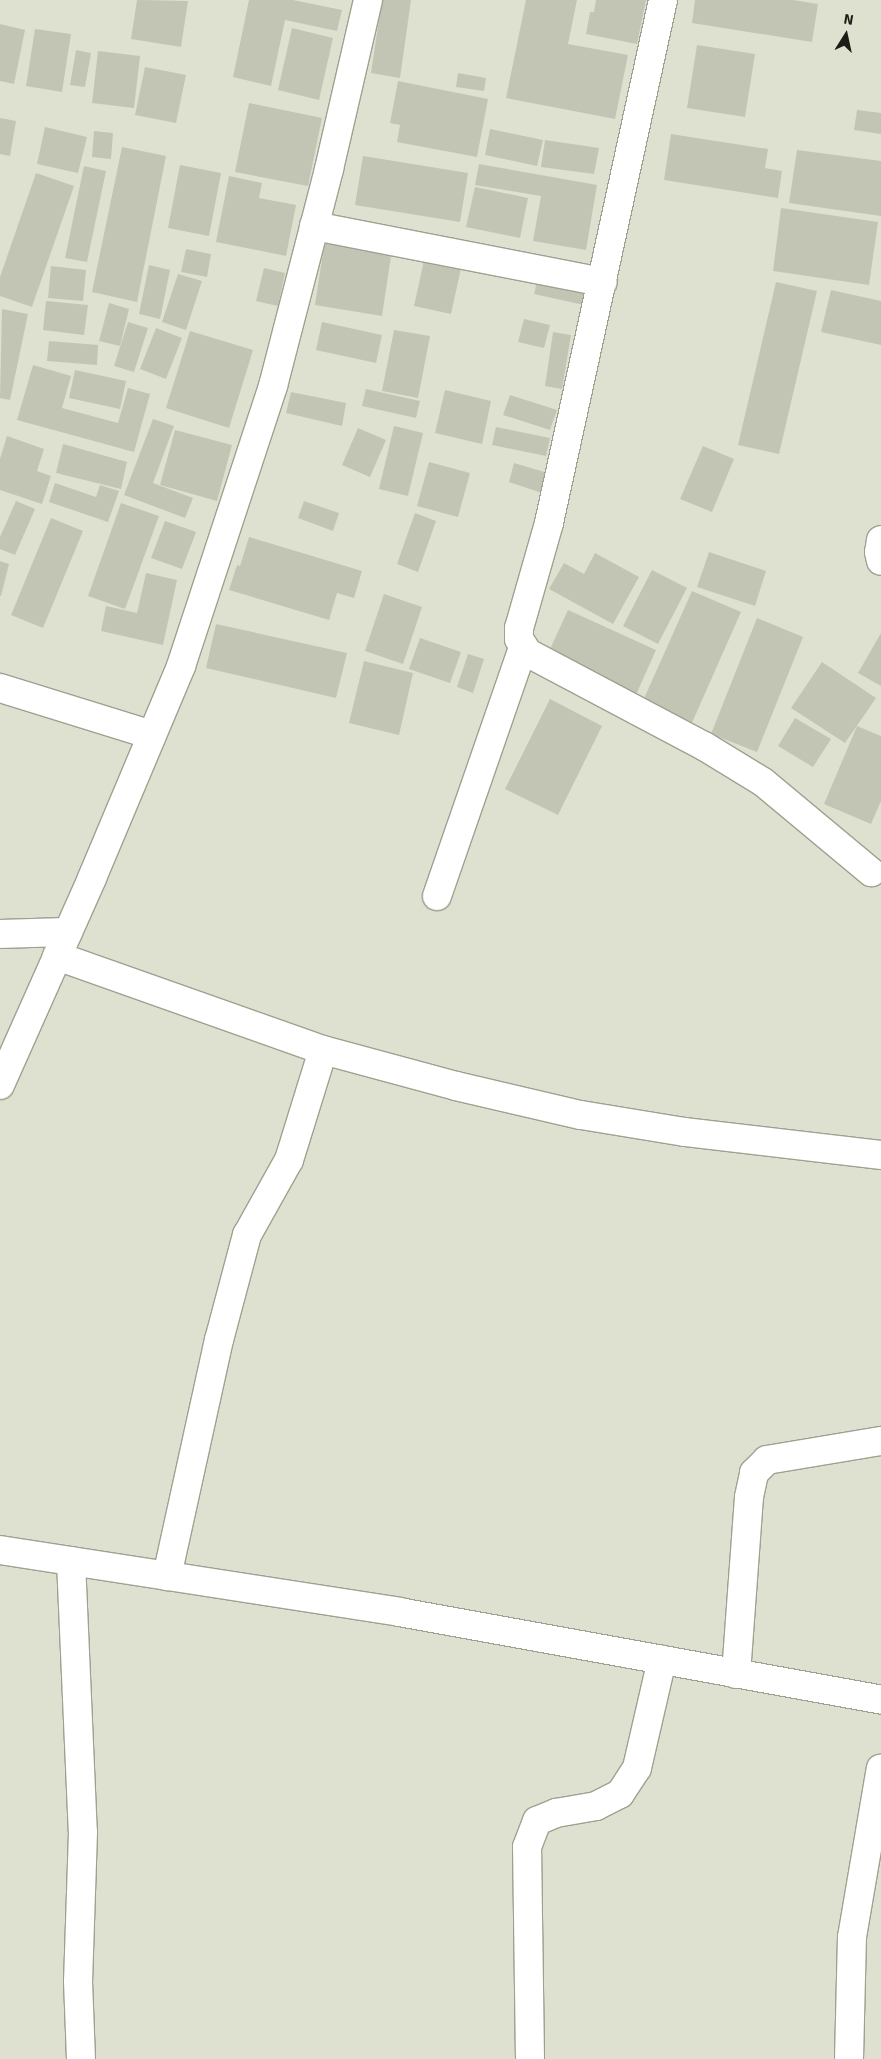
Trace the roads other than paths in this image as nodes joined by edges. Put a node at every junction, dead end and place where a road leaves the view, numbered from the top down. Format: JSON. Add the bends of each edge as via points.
{"nodes":[{"id":1,"x":368,"y":0,"type":"edge"},
{"id":2,"x":663,"y":0,"type":"edge"},
{"id":3,"x":314,"y":226,"type":"junction"},
{"id":4,"x":603,"y":282,"type":"junction"},
{"id":5,"x":881,"y":540,"type":"edge"},
{"id":6,"x":881,"y":561,"type":"edge"},
{"id":7,"x":523,"y":646,"type":"junction"},
{"id":8,"x":0,"y":688,"type":"edge"},
{"id":9,"x":152,"y":734,"type":"junction"},
{"id":10,"x":872,"y":872,"type":"dead end"},
{"id":11,"x":437,"y":896,"type":"dead end"},
{"id":12,"x":68,"y":932,"type":"junction"},
{"id":13,"x":0,"y":934,"type":"edge"},
{"id":14,"x":57,"y":956,"type":"junction"},
{"id":15,"x":323,"y":1050,"type":"junction"},
{"id":16,"x":0,"y":1085,"type":"edge"},
{"id":17,"x":881,"y":1155,"type":"edge"},
{"id":18,"x":881,"y":1440,"type":"edge"},
{"id":19,"x":0,"y":1550,"type":"edge"},
{"id":20,"x":71,"y":1561,"type":"junction"},
{"id":21,"x":167,"y":1576,"type":"junction"},
{"id":22,"x":662,"y":1660,"type":"junction"},
{"id":23,"x":736,"y":1674,"type":"junction"},
{"id":24,"x":881,"y":1700,"type":"edge"},
{"id":25,"x":881,"y":1768,"type":"edge"},
{"id":26,"x":81,"y":2059,"type":"edge"},
{"id":27,"x":530,"y":2059,"type":"edge"},
{"id":28,"x":849,"y":2059,"type":"edge"}],
"edges":[{"from":1,"to":3,"type":"street"},
{"from":2,"to":4,"type":"street"},
{"from":3,"to":4,"type":"street"},
{"from":3,"to":9,"type":"street","via":[[273,386],[181,666]]},
{"from":4,"to":7,"type":"street","via":[[549,523],[519,628]]},
{"from":5,"to":6,"type":"street"},
{"from":7,"to":10,"type":"street","via":[[528,654],[704,746],[763,782]]},
{"from":7,"to":11,"type":"street"},
{"from":8,"to":9,"type":"street"},
{"from":9,"to":12,"type":"street"},
{"from":12,"to":13,"type":"street"},
{"from":12,"to":14,"type":"street"},
{"from":14,"to":15,"type":"street"},
{"from":14,"to":16,"type":"street"},
{"from":15,"to":17,"type":"street","via":[[581,1115],[685,1132]]},
{"from":15,"to":21,"type":"street","via":[[289,1160],[247,1235],[219,1340]]},
{"from":18,"to":23,"type":"street","via":[[767,1460],[754,1473],[749,1497]]},
{"from":19,"to":20,"type":"street"},
{"from":20,"to":21,"type":"street"},
{"from":20,"to":26,"type":"street","via":[[83,1832],[78,1981]]},
{"from":21,"to":22,"type":"street","via":[[399,1612]]},
{"from":22,"to":23,"type":"street"},
{"from":22,"to":27,"type":"street","via":[[637,1768],[620,1794],[596,1806],[556,1813],[537,1821],[527,1847]]},
{"from":23,"to":24,"type":"street"},
{"from":25,"to":28,"type":"street","via":[[852,1937]]}]}
